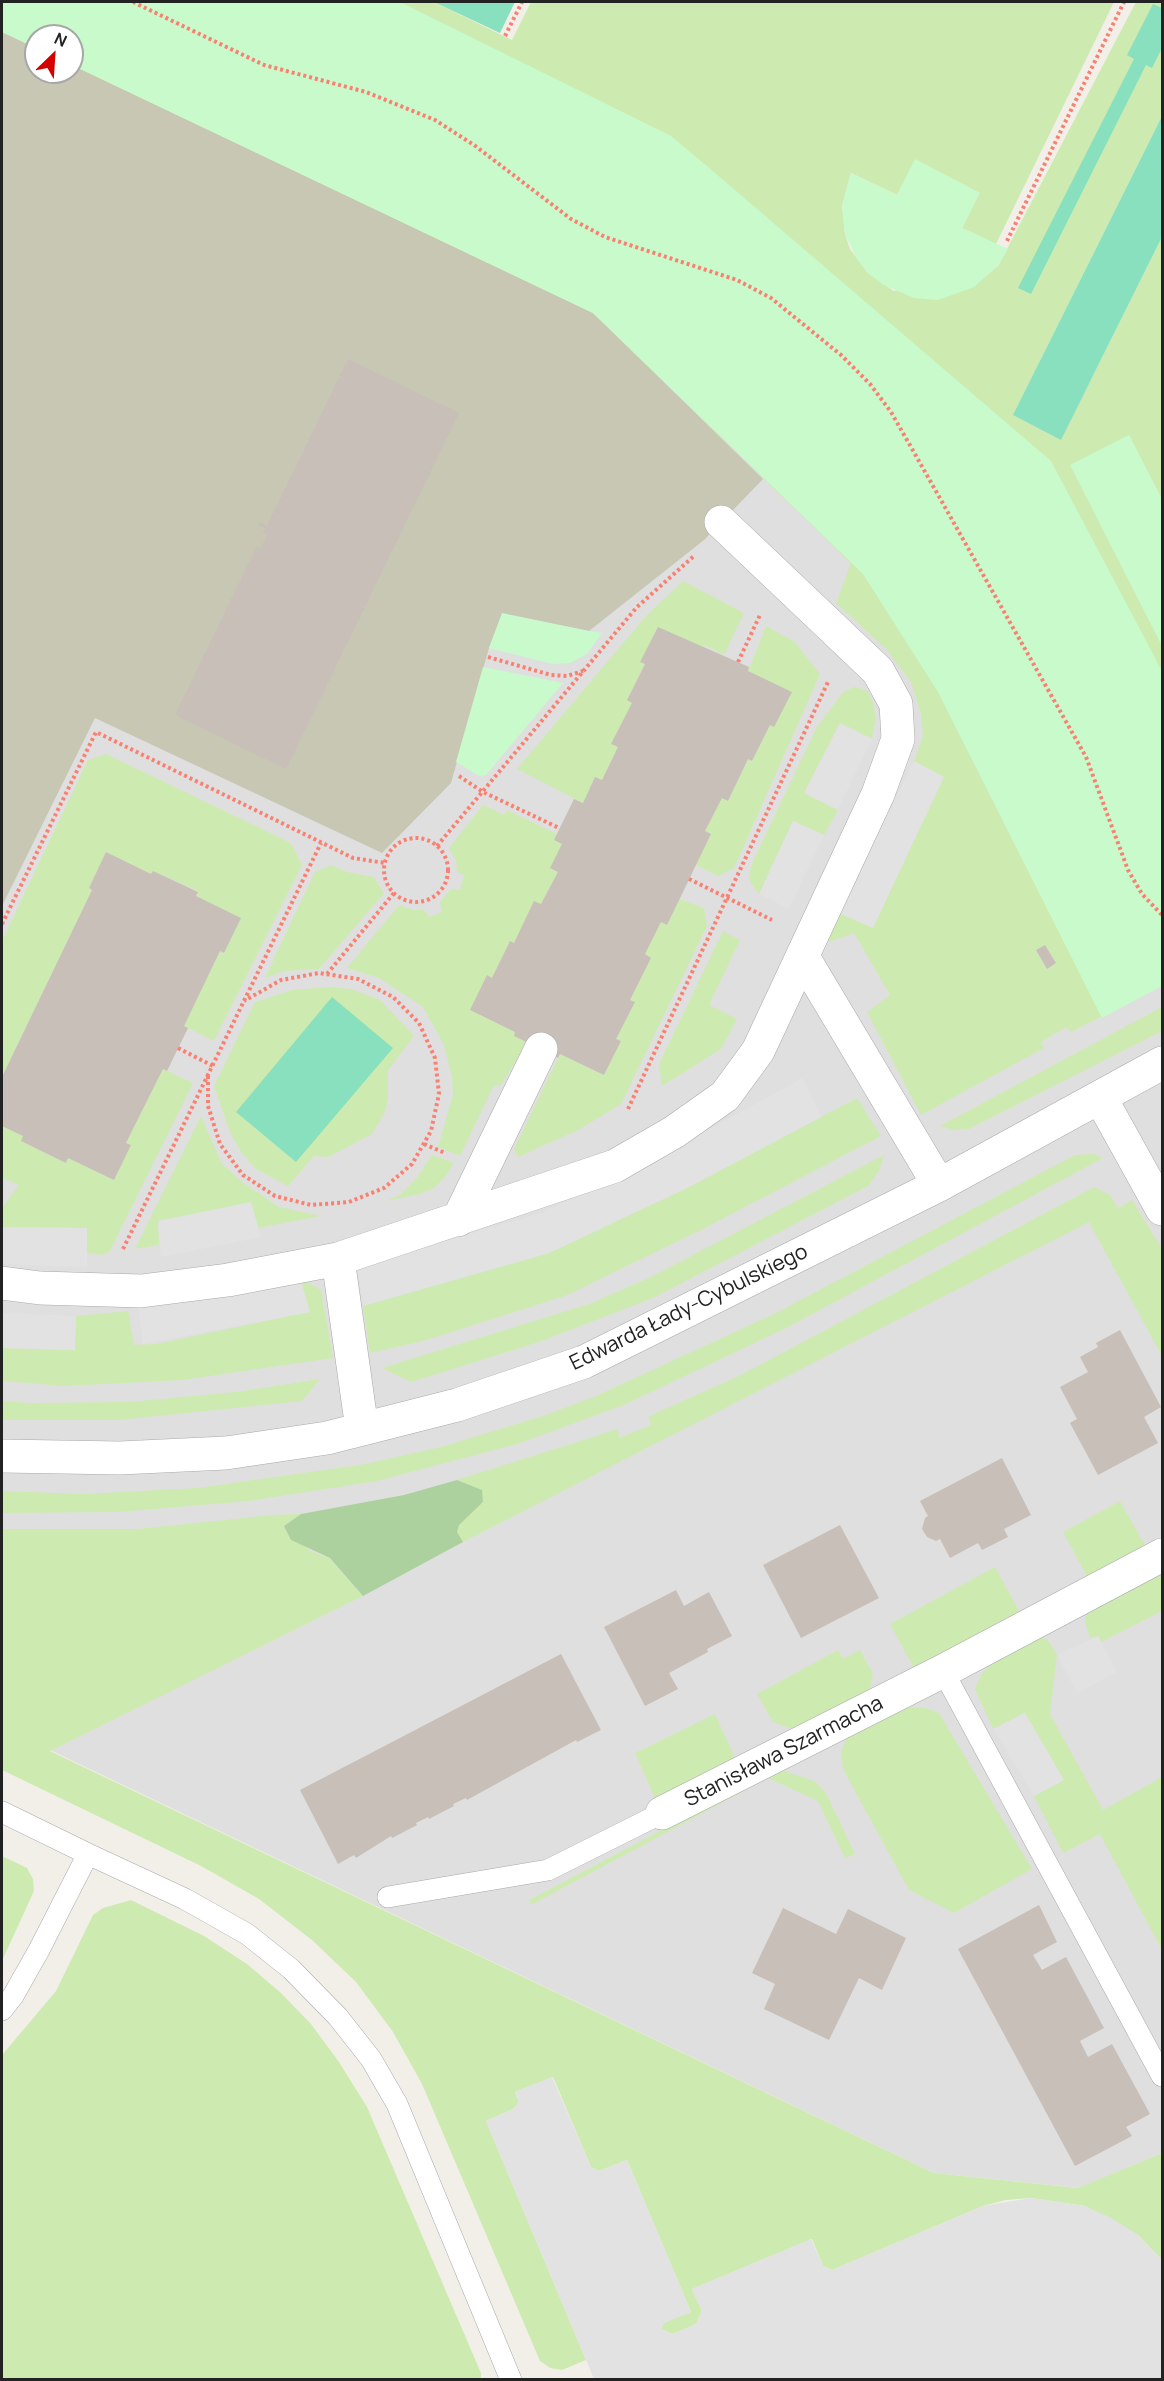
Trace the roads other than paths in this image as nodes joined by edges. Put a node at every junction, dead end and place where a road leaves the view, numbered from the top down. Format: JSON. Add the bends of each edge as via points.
{"nodes":[{"id":1,"x":724,"y":526,"type":"road end"},
{"id":2,"x":807,"y":948,"type":"junction"},
{"id":3,"x":541,"y":1049,"type":"dead end"},
{"id":4,"x":1162,"y":1063,"type":"edge"},
{"id":5,"x":1100,"y":1097,"type":"junction"},
{"id":6,"x":939,"y":1185,"type":"junction"},
{"id":7,"x":1162,"y":1209,"type":"edge"},
{"id":8,"x":458,"y":1220,"type":"junction"},
{"id":9,"x":338,"y":1259,"type":"junction"},
{"id":10,"x":2,"y":1283,"type":"edge"},
{"id":11,"x":363,"y":1429,"type":"junction"},
{"id":12,"x":2,"y":1456,"type":"edge"},
{"id":13,"x":1162,"y":1556,"type":"edge"},
{"id":14,"x":943,"y":1671,"type":"junction"},
{"id":15,"x":2,"y":1812,"type":"edge"},
{"id":16,"x":662,"y":1813,"type":"joint"},
{"id":17,"x":88,"y":1854,"type":"junction"},
{"id":18,"x":388,"y":1897,"type":"dead end"},
{"id":19,"x":2,"y":2010,"type":"edge"},
{"id":20,"x":1162,"y":2076,"type":"edge"},
{"id":21,"x":511,"y":2379,"type":"edge"}],
"edges":[{"from":1,"to":2,"type":"street","via":[[878,671],[896,704],[898,739],[882,783]]},
{"from":2,"to":6,"type":"street"},
{"from":2,"to":8,"type":"street","via":[[758,1051],[725,1096],[615,1166]]},
{"from":3,"to":8,"type":"street"},
{"from":4,"to":5,"type":"street","name":"Edwarda Łady-Cybulskiego"},
{"from":5,"to":6,"type":"street","name":"Edwarda Łady-Cybulskiego"},
{"from":5,"to":7,"type":"street"},
{"from":6,"to":11,"type":"street","name":"Edwarda Łady-Cybulskiego","via":[[585,1362],[457,1405]]},
{"from":8,"to":9,"type":"street"},
{"from":9,"to":10,"type":"street","via":[[228,1280],[141,1291]]},
{"from":9,"to":11,"type":"street"},
{"from":11,"to":12,"type":"street","name":"Edwarda Łady-Cybulskiego","via":[[226,1453],[120,1458]]},
{"from":13,"to":14,"type":"street","name":"Stanisława Szarmacha"},
{"from":14,"to":16,"type":"street","name":"Stanisława Szarmacha"},
{"from":14,"to":20,"type":"lane"},
{"from":15,"to":17,"type":"lane"},
{"from":16,"to":18,"type":"lane","name":"Stanisława Szarmacha","via":[[548,1870]]},
{"from":17,"to":19,"type":"lane","via":[[39,1950]]},
{"from":17,"to":21,"type":"lane","via":[[185,1899],[247,1934],[291,1969],[338,2017],[371,2059],[397,2104]]}]}
